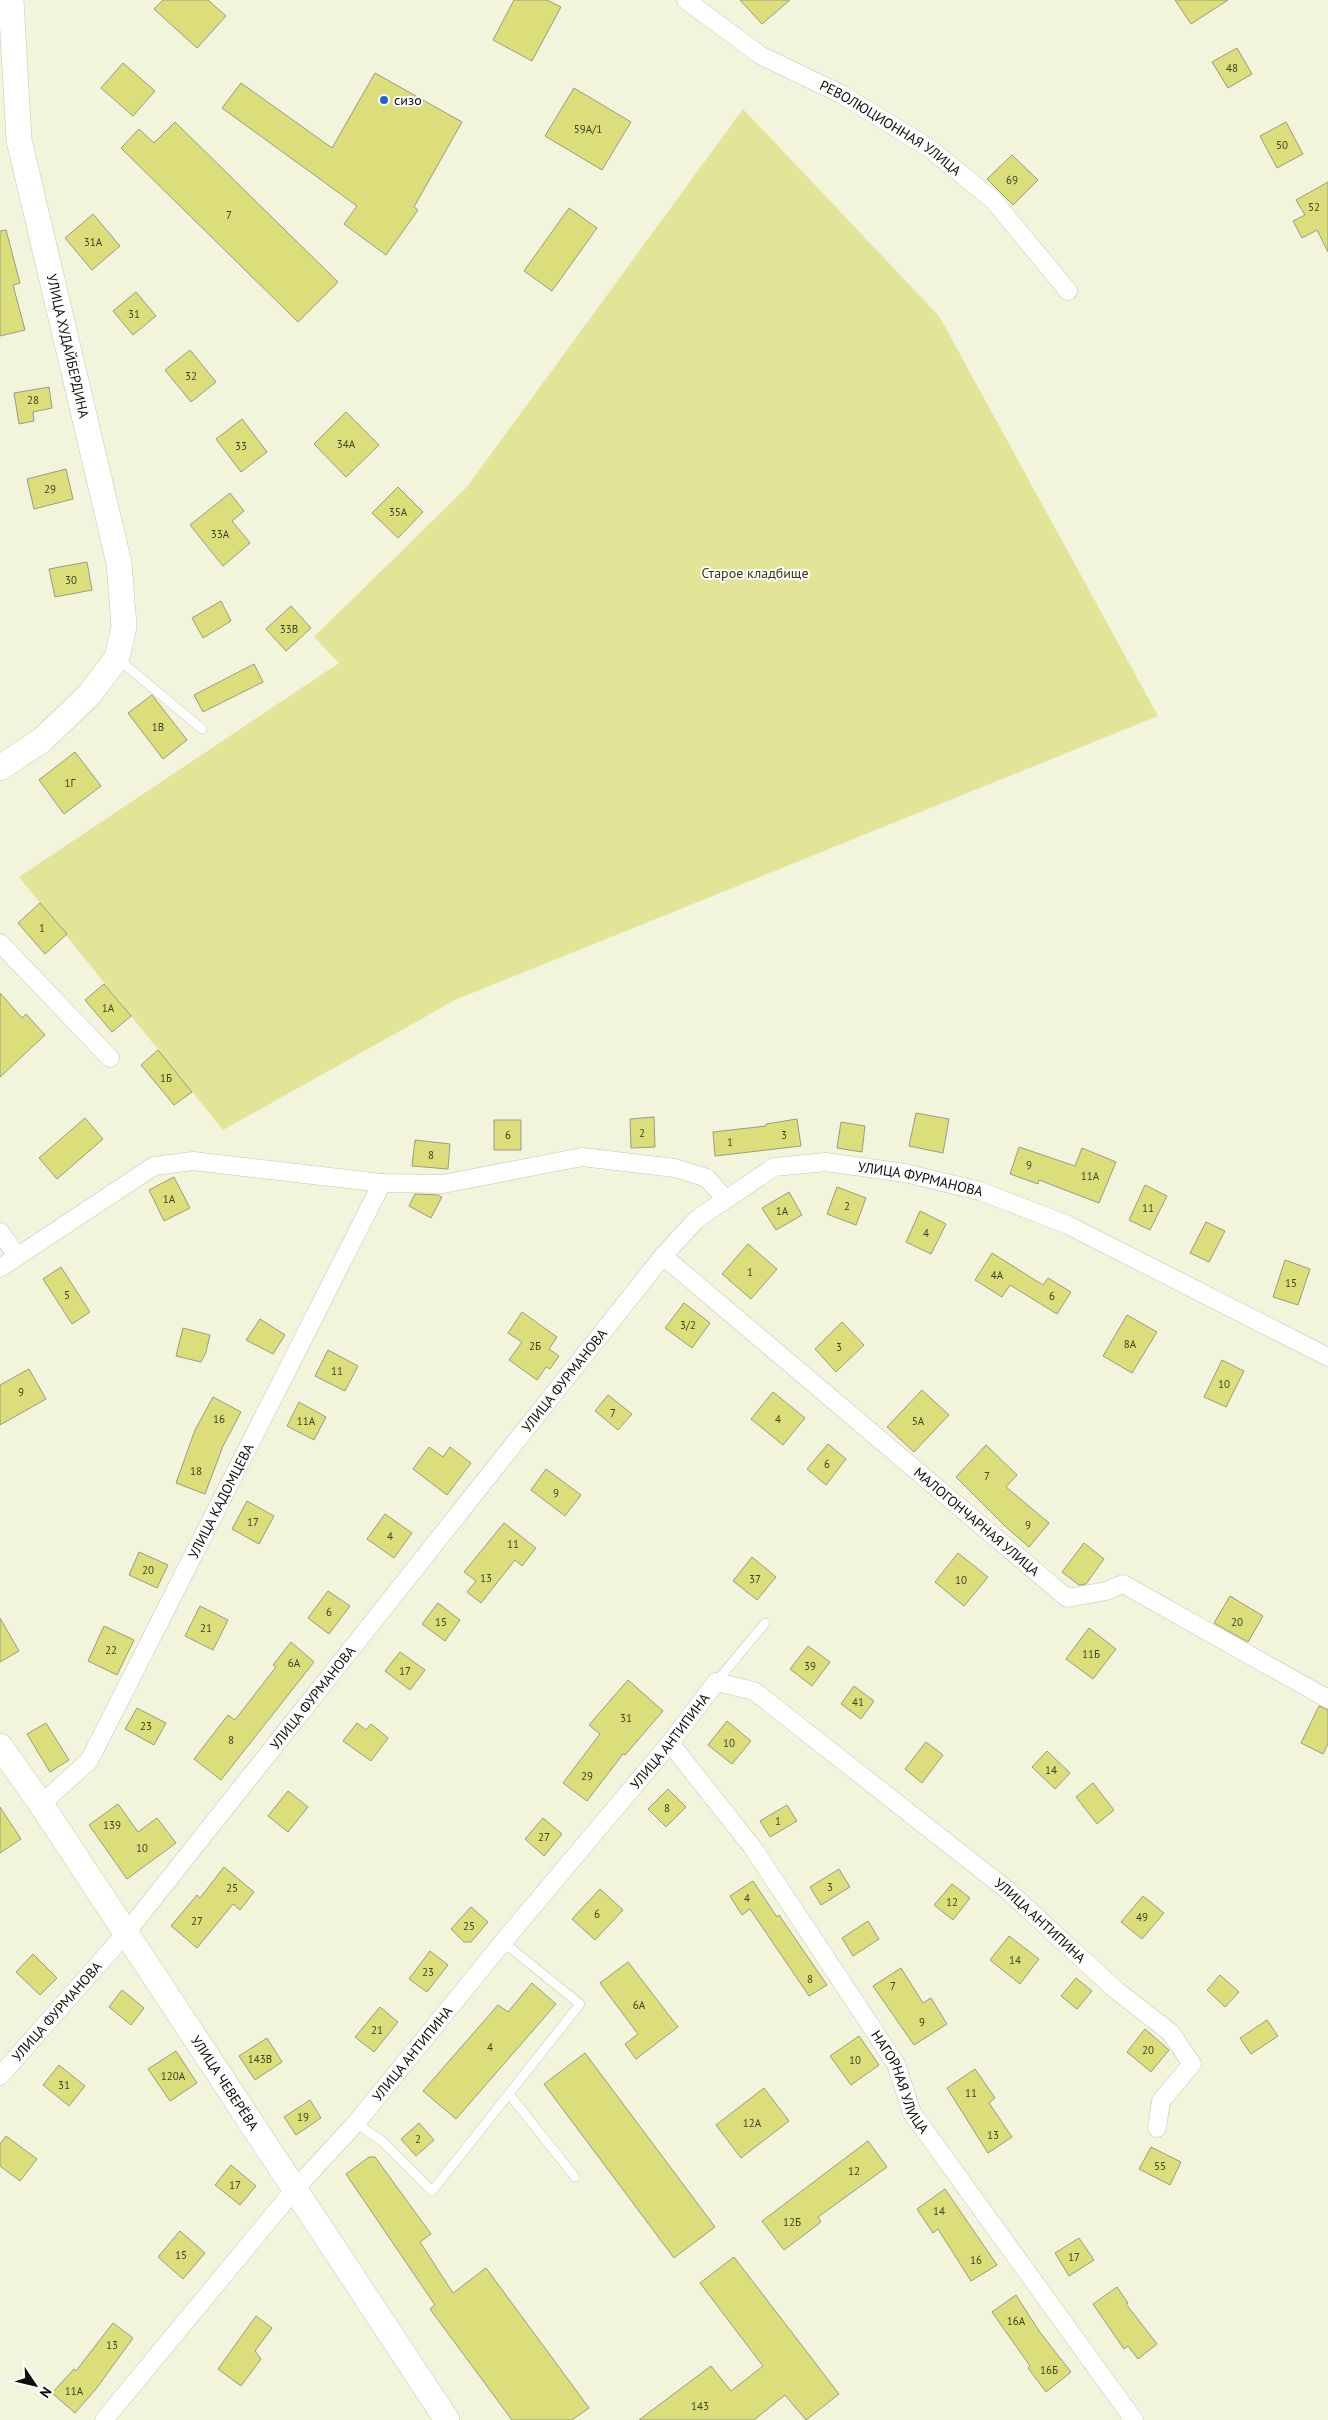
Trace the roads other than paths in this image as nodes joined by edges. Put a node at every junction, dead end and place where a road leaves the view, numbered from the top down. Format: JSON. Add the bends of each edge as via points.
{"nodes":[{"id":1,"x":686,"y":0,"type":"edge"},
{"id":2,"x":8,"y":2,"type":"edge"},
{"id":3,"x":6,"y":36,"type":"edge"},
{"id":4,"x":1068,"y":291,"type":"dead end"},
{"id":5,"x":118,"y":658,"type":"junction"},
{"id":6,"x":202,"y":729,"type":"dead end"},
{"id":7,"x":0,"y":768,"type":"edge"},
{"id":8,"x":0,"y":943,"type":"edge"},
{"id":9,"x":110,"y":1058,"type":"dead end"},
{"id":10,"x":382,"y":1183,"type":"junction"},
{"id":11,"x":725,"y":1199,"type":"junction"},
{"id":12,"x":0,"y":1232,"type":"edge"},
{"id":13,"x":17,"y":1256,"type":"junction"},
{"id":14,"x":663,"y":1256,"type":"junction"},
{"id":15,"x":0,"y":1268,"type":"edge"},
{"id":16,"x":1328,"y":1357,"type":"edge"},
{"id":17,"x":765,"y":1623,"type":"dead end"},
{"id":18,"x":716,"y":1682,"type":"junction"},
{"id":19,"x":1328,"y":1699,"type":"edge"},
{"id":20,"x":670,"y":1743,"type":"junction"},
{"id":21,"x":0,"y":1746,"type":"edge"},
{"id":22,"x":41,"y":1804,"type":"junction"},
{"id":23,"x":126,"y":1933,"type":"junction"},
{"id":24,"x":503,"y":1942,"type":"junction"},
{"id":25,"x":0,"y":2076,"type":"edge"},
{"id":26,"x":509,"y":2094,"type":"junction"},
{"id":27,"x":356,"y":2123,"type":"junction"},
{"id":28,"x":1157,"y":2128,"type":"dead end"},
{"id":29,"x":575,"y":2176,"type":"dead end"},
{"id":30,"x":294,"y":2190,"type":"junction"},
{"id":31,"x":104,"y":2420,"type":"edge"},
{"id":32,"x":447,"y":2420,"type":"edge"},
{"id":33,"x":1134,"y":2420,"type":"edge"}],
"edges":[{"from":1,"to":4,"type":"street","name":"РЕВОЛЮЦИОННАЯ УЛИЦА","via":[[760,55],[841,94],[930,148],[993,200]]},
{"from":2,"to":3,"type":"street","name":"УЛИЦА ХУДАЙБЕРДИНА"},
{"from":3,"to":5,"type":"street","name":"УЛИЦА ХУДАЙБЕРДИНА","via":[[19,140],[119,563],[124,626]]},
{"from":5,"to":6,"type":"lane"},
{"from":5,"to":7,"type":"street","via":[[89,695],[42,740]]},
{"from":8,"to":9,"type":"street"},
{"from":10,"to":11,"type":"street","via":[[443,1184],[582,1157],[675,1168],[706,1178]]},
{"from":10,"to":13,"type":"street","via":[[193,1161],[154,1166]]},
{"from":10,"to":22,"type":"street","name":"УЛИЦА КАДОМЦЕВА","via":[[89,1760]]},
{"from":11,"to":14,"type":"street","name":"УЛИЦА ФУРМАНОВА","via":[[696,1219]]},
{"from":11,"to":16,"type":"street","name":"УЛИЦА ФУРМАНОВА","via":[[774,1167],[826,1162],[905,1173],[980,1191],[1068,1225]]},
{"from":12,"to":13,"type":"street"},
{"from":13,"to":15,"type":"street"},
{"from":14,"to":19,"type":"street","name":"МАЛОГОНЧАРНАЯ УЛИЦА","via":[[1066,1598],[1106,1591],[1122,1584]]},
{"from":14,"to":23,"type":"street","name":"УЛИЦА ФУРМАНОВА"},
{"from":17,"to":18,"type":"lane","name":"УЛИЦА АНТИПИНА"},
{"from":18,"to":20,"type":"street","name":"УЛИЦА АНТИПИНА"},
{"from":18,"to":28,"type":"street","name":"УЛИЦА АНТИПИНА","via":[[754,1691],[1006,1889],[1116,1990],[1170,2032],[1192,2064],[1161,2101]]},
{"from":20,"to":24,"type":"street","name":"УЛИЦА АНТИПИНА"},
{"from":20,"to":33,"type":"street","name":"НАГОРНАЯ УЛИЦА","via":[[753,1848],[896,2064],[912,2113]]},
{"from":21,"to":22,"type":"street","name":"УЛИЦА ЧЕВЕРЁВА"},
{"from":22,"to":23,"type":"street","name":"УЛИЦА ЧЕВЕРЁВА"},
{"from":23,"to":25,"type":"street","name":"УЛИЦА ФУРМАНОВА"},
{"from":23,"to":30,"type":"street","name":"УЛИЦА ЧЕВЕРЁВА"},
{"from":24,"to":26,"type":"lane","via":[[580,2004]]},
{"from":24,"to":27,"type":"street","name":"УЛИЦА АНТИПИНА"},
{"from":26,"to":27,"type":"lane","via":[[432,2192],[382,2140]]},
{"from":26,"to":29,"type":"lane"},
{"from":27,"to":30,"type":"street","name":"УЛИЦА АНТИПИНА"},
{"from":30,"to":31,"type":"street","name":"УЛИЦА АНТИПИНА"},
{"from":30,"to":32,"type":"street","name":"УЛИЦА ЧЕВЕРЁВА"}]}
